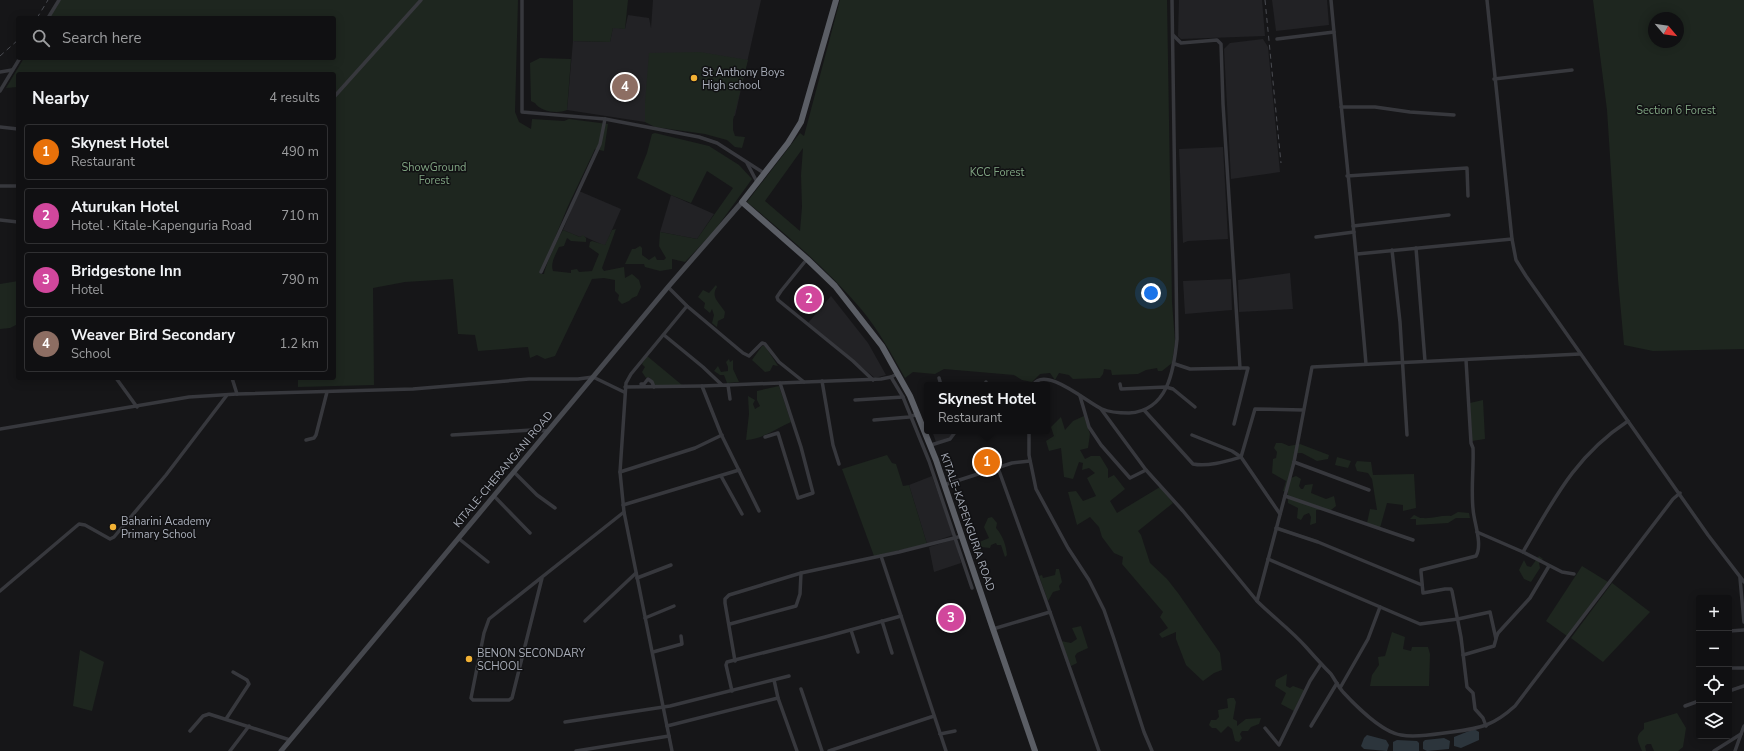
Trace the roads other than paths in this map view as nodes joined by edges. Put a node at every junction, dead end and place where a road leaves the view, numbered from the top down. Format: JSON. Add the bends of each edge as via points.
{"nodes":[{"id":1,"x":59,"y":0,"type":"edge"},
{"id":2,"x":421,"y":0,"type":"edge"},
{"id":3,"x":522,"y":0,"type":"edge"},
{"id":4,"x":836,"y":0,"type":"edge"},
{"id":5,"x":1172,"y":0,"type":"edge"},
{"id":6,"x":1331,"y":0,"type":"edge"},
{"id":7,"x":1487,"y":0,"type":"edge"},
{"id":8,"x":49,"y":16,"type":"edge"},
{"id":9,"x":1334,"y":32,"type":"junction"},
{"id":10,"x":1173,"y":35,"type":"junction"},
{"id":11,"x":1277,"y":39,"type":"dead end"},
{"id":12,"x":19,"y":60,"type":"edge"},
{"id":13,"x":12,"y":70,"type":"junction"},
{"id":14,"x":1572,"y":70,"type":"dead end"},
{"id":15,"x":0,"y":72,"type":"edge"},
{"id":16,"x":1494,"y":78,"type":"junction"},
{"id":17,"x":0,"y":91,"type":"edge"},
{"id":18,"x":336,"y":95,"type":"edge"},
{"id":19,"x":1341,"y":107,"type":"junction"},
{"id":20,"x":1454,"y":115,"type":"dead end"},
{"id":21,"x":605,"y":119,"type":"junction"},
{"id":22,"x":0,"y":127,"type":"edge"},
{"id":23,"x":16,"y":129,"type":"edge"},
{"id":24,"x":746,"y":162,"type":"junction"},
{"id":25,"x":764,"y":173,"type":"junction"},
{"id":26,"x":1347,"y":176,"type":"junction"},
{"id":27,"x":756,"y":182,"type":"junction"},
{"id":28,"x":0,"y":186,"type":"edge"},
{"id":29,"x":16,"y":186,"type":"edge"},
{"id":30,"x":1468,"y":196,"type":"dead end"},
{"id":31,"x":742,"y":202,"type":"junction"},
{"id":32,"x":1449,"y":215,"type":"dead end"},
{"id":33,"x":0,"y":220,"type":"edge"},
{"id":34,"x":16,"y":222,"type":"edge"},
{"id":35,"x":1353,"y":226,"type":"junction"},
{"id":36,"x":1354,"y":232,"type":"junction"},
{"id":37,"x":1316,"y":237,"type":"dead end"},
{"id":38,"x":1512,"y":240,"type":"junction"},
{"id":39,"x":1416,"y":248,"type":"junction"},
{"id":40,"x":1392,"y":250,"type":"junction"},
{"id":41,"x":1357,"y":254,"type":"junction"},
{"id":42,"x":807,"y":259,"type":"junction"},
{"id":43,"x":541,"y":272,"type":"dead end"},
{"id":44,"x":668,"y":287,"type":"junction"},
{"id":45,"x":687,"y":306,"type":"junction"},
{"id":46,"x":664,"y":335,"type":"junction"},
{"id":47,"x":1580,"y":354,"type":"junction"},
{"id":48,"x":1466,"y":360,"type":"junction"},
{"id":49,"x":1425,"y":361,"type":"junction"},
{"id":50,"x":1402,"y":362,"type":"junction"},
{"id":51,"x":1175,"y":364,"type":"junction"},
{"id":52,"x":1366,"y":364,"type":"junction"},
{"id":53,"x":1240,"y":368,"type":"junction"},
{"id":54,"x":897,"y":374,"type":"junction"},
{"id":55,"x":593,"y":377,"type":"junction"},
{"id":56,"x":891,"y":377,"type":"junction"},
{"id":57,"x":939,"y":378,"type":"dead end"},
{"id":58,"x":117,"y":380,"type":"edge"},
{"id":59,"x":233,"y":380,"type":"edge"},
{"id":60,"x":873,"y":380,"type":"junction"},
{"id":61,"x":822,"y":381,"type":"junction"},
{"id":62,"x":804,"y":382,"type":"junction"},
{"id":63,"x":940,"y":382,"type":"edge"},
{"id":64,"x":1037,"y":382,"type":"edge"},
{"id":65,"x":780,"y":383,"type":"junction"},
{"id":66,"x":641,"y":384,"type":"dead end"},
{"id":67,"x":1120,"y":384,"type":"dead end"},
{"id":68,"x":722,"y":385,"type":"junction"},
{"id":69,"x":728,"y":385,"type":"junction"},
{"id":70,"x":702,"y":386,"type":"junction"},
{"id":71,"x":625,"y":387,"type":"junction"},
{"id":72,"x":654,"y":387,"type":"junction"},
{"id":73,"x":1166,"y":387,"type":"junction"},
{"id":74,"x":327,"y":392,"type":"junction"},
{"id":75,"x":624,"y":392,"type":"junction"},
{"id":76,"x":237,"y":394,"type":"junction"},
{"id":77,"x":227,"y":395,"type":"junction"},
{"id":78,"x":1080,"y":396,"type":"junction"},
{"id":79,"x":902,"y":397,"type":"junction"},
{"id":80,"x":730,"y":399,"type":"dead end"},
{"id":81,"x":855,"y":400,"type":"dead end"},
{"id":82,"x":137,"y":407,"type":"junction"},
{"id":83,"x":1195,"y":407,"type":"dead end"},
{"id":84,"x":1102,"y":409,"type":"junction"},
{"id":85,"x":1144,"y":410,"type":"junction"},
{"id":86,"x":1303,"y":410,"type":"junction"},
{"id":87,"x":915,"y":415,"type":"junction"},
{"id":88,"x":874,"y":420,"type":"dead end"},
{"id":89,"x":1628,"y":421,"type":"junction"},
{"id":90,"x":1234,"y":424,"type":"dead end"},
{"id":91,"x":0,"y":430,"type":"edge"},
{"id":92,"x":548,"y":432,"type":"junction"},
{"id":93,"x":924,"y":432,"type":"edge"},
{"id":94,"x":925,"y":434,"type":"edge"},
{"id":95,"x":954,"y":434,"type":"edge"},
{"id":96,"x":1029,"y":434,"type":"edge"},
{"id":97,"x":452,"y":435,"type":"dead end"},
{"id":98,"x":722,"y":435,"type":"junction"},
{"id":99,"x":1192,"y":435,"type":"dead end"},
{"id":100,"x":1407,"y":435,"type":"dead end"},
{"id":101,"x":765,"y":437,"type":"dead end"},
{"id":102,"x":306,"y":440,"type":"dead end"},
{"id":103,"x":931,"y":445,"type":"junction"},
{"id":104,"x":1241,"y":457,"type":"junction"},
{"id":105,"x":1030,"y":461,"type":"junction"},
{"id":106,"x":1294,"y":462,"type":"junction"},
{"id":107,"x":840,"y":464,"type":"dead end"},
{"id":108,"x":998,"y":468,"type":"junction"},
{"id":109,"x":739,"y":470,"type":"junction"},
{"id":110,"x":1146,"y":470,"type":"junction"},
{"id":111,"x":514,"y":472,"type":"junction"},
{"id":112,"x":620,"y":472,"type":"junction"},
{"id":113,"x":721,"y":476,"type":"junction"},
{"id":114,"x":944,"y":484,"type":"junction"},
{"id":115,"x":1368,"y":490,"type":"dead end"},
{"id":116,"x":1680,"y":493,"type":"junction"},
{"id":117,"x":494,"y":496,"type":"junction"},
{"id":118,"x":1285,"y":496,"type":"junction"},
{"id":119,"x":623,"y":505,"type":"junction"},
{"id":120,"x":555,"y":508,"type":"dead end"},
{"id":121,"x":759,"y":511,"type":"dead end"},
{"id":122,"x":624,"y":512,"type":"junction"},
{"id":123,"x":742,"y":514,"type":"dead end"},
{"id":124,"x":1280,"y":514,"type":"junction"},
{"id":125,"x":1276,"y":528,"type":"junction"},
{"id":126,"x":1477,"y":532,"type":"junction"},
{"id":127,"x":530,"y":533,"type":"dead end"},
{"id":128,"x":963,"y":536,"type":"junction"},
{"id":129,"x":458,"y":538,"type":"junction"},
{"id":130,"x":955,"y":538,"type":"junction"},
{"id":131,"x":1413,"y":540,"type":"dead end"},
{"id":132,"x":1523,"y":552,"type":"junction"},
{"id":133,"x":881,"y":556,"type":"junction"},
{"id":134,"x":1268,"y":559,"type":"junction"},
{"id":135,"x":488,"y":562,"type":"dead end"},
{"id":136,"x":671,"y":565,"type":"dead end"},
{"id":137,"x":1549,"y":566,"type":"junction"},
{"id":138,"x":636,"y":573,"type":"junction"},
{"id":139,"x":801,"y":573,"type":"junction"},
{"id":140,"x":1574,"y":574,"type":"dead end"},
{"id":141,"x":1740,"y":577,"type":"junction"},
{"id":142,"x":542,"y":578,"type":"junction"},
{"id":143,"x":637,"y":578,"type":"junction"},
{"id":144,"x":1744,"y":582,"type":"edge"},
{"id":145,"x":1422,"y":586,"type":"junction"},
{"id":146,"x":972,"y":588,"type":"dead end"},
{"id":147,"x":0,"y":591,"type":"edge"},
{"id":148,"x":1258,"y":601,"type":"junction"},
{"id":149,"x":674,"y":606,"type":"dead end"},
{"id":150,"x":1380,"y":608,"type":"junction"},
{"id":151,"x":1050,"y":612,"type":"junction"},
{"id":152,"x":901,"y":616,"type":"junction"},
{"id":153,"x":645,"y":618,"type":"junction"},
{"id":154,"x":1458,"y":619,"type":"junction"},
{"id":155,"x":585,"y":621,"type":"dead end"},
{"id":156,"x":882,"y":621,"type":"junction"},
{"id":157,"x":1744,"y":622,"type":"edge"},
{"id":158,"x":730,"y":624,"type":"junction"},
{"id":159,"x":993,"y":629,"type":"junction"},
{"id":160,"x":851,"y":630,"type":"junction"},
{"id":161,"x":1744,"y":630,"type":"edge"},
{"id":162,"x":1732,"y":631,"type":"edge"},
{"id":163,"x":681,"y":636,"type":"dead end"},
{"id":164,"x":1496,"y":639,"type":"junction"},
{"id":165,"x":652,"y":652,"type":"junction"},
{"id":166,"x":858,"y":652,"type":"dead end"},
{"id":167,"x":892,"y":653,"type":"dead end"},
{"id":168,"x":1463,"y":655,"type":"junction"},
{"id":169,"x":735,"y":661,"type":"junction"},
{"id":170,"x":1321,"y":664,"type":"junction"},
{"id":171,"x":1732,"y":668,"type":"edge"},
{"id":172,"x":1744,"y":668,"type":"edge"},
{"id":173,"x":233,"y":672,"type":"dead end"},
{"id":174,"x":789,"y":676,"type":"dead end"},
{"id":175,"x":774,"y":680,"type":"junction"},
{"id":176,"x":1337,"y":683,"type":"junction"},
{"id":177,"x":1744,"y":686,"type":"edge"},
{"id":178,"x":1340,"y":688,"type":"junction"},
{"id":179,"x":801,"y":689,"type":"dead end"},
{"id":180,"x":1732,"y":690,"type":"edge"},
{"id":181,"x":732,"y":691,"type":"junction"},
{"id":182,"x":778,"y":698,"type":"junction"},
{"id":183,"x":1696,"y":702,"type":"edge"},
{"id":184,"x":663,"y":706,"type":"junction"},
{"id":185,"x":1685,"y":706,"type":"dead end"},
{"id":186,"x":934,"y":716,"type":"junction"},
{"id":187,"x":226,"y":719,"type":"junction"},
{"id":188,"x":565,"y":722,"type":"dead end"},
{"id":189,"x":249,"y":726,"type":"junction"},
{"id":190,"x":667,"y":726,"type":"junction"},
{"id":191,"x":1311,"y":726,"type":"dead end"},
{"id":192,"x":1486,"y":726,"type":"junction"},
{"id":193,"x":1744,"y":726,"type":"edge"},
{"id":194,"x":1265,"y":728,"type":"dead end"},
{"id":195,"x":190,"y":731,"type":"dead end"},
{"id":196,"x":955,"y":731,"type":"dead end"},
{"id":197,"x":940,"y":734,"type":"junction"},
{"id":198,"x":1741,"y":734,"type":"junction"},
{"id":199,"x":669,"y":736,"type":"junction"},
{"id":200,"x":290,"y":740,"type":"junction"},
{"id":201,"x":230,"y":751,"type":"edge"},
{"id":202,"x":281,"y":751,"type":"edge"},
{"id":203,"x":576,"y":751,"type":"edge"},
{"id":204,"x":672,"y":751,"type":"edge"},
{"id":205,"x":797,"y":751,"type":"edge"},
{"id":206,"x":822,"y":751,"type":"edge"},
{"id":207,"x":829,"y":751,"type":"edge"},
{"id":208,"x":946,"y":751,"type":"edge"},
{"id":209,"x":1036,"y":751,"type":"edge"},
{"id":210,"x":1099,"y":751,"type":"edge"},
{"id":211,"x":1152,"y":751,"type":"edge"},
{"id":212,"x":1714,"y":751,"type":"edge"},
{"id":213,"x":1735,"y":751,"type":"edge"}],
"edges":[{"from":1,"to":8,"type":"street"},
{"from":2,"to":18,"type":"street"},
{"from":3,"to":21,"type":"street","via":[[522,112]]},
{"from":4,"to":25,"type":"highway","via":[[801,122]]},
{"from":5,"to":10,"type":"street"},
{"from":6,"to":9,"type":"street"},
{"from":7,"to":16,"type":"street"},
{"from":9,"to":11,"type":"street"},
{"from":9,"to":19,"type":"street"},
{"from":10,"to":51,"type":"street","via":[[1177,339]]},
{"from":10,"to":53,"type":"street","via":[[1181,43],[1217,40],[1221,44]]},
{"from":12,"to":13,"type":"street"},
{"from":13,"to":15,"type":"street"},
{"from":13,"to":17,"type":"street"},
{"from":14,"to":16,"type":"street"},
{"from":16,"to":38,"type":"street"},
{"from":19,"to":20,"type":"street","via":[[1375,107]]},
{"from":19,"to":26,"type":"street"},
{"from":21,"to":24,"type":"street","via":[[699,137],[717,143]]},
{"from":21,"to":43,"type":"street","via":[[600,144]]},
{"from":22,"to":23,"type":"street"},
{"from":24,"to":25,"type":"street"},
{"from":24,"to":27,"type":"street"},
{"from":25,"to":27,"type":"highway"},
{"from":26,"to":30,"type":"street","via":[[1467,168]]},
{"from":26,"to":35,"type":"street"},
{"from":27,"to":31,"type":"highway"},
{"from":28,"to":29,"type":"street"},
{"from":31,"to":42,"type":"highway","name":"KITALE-KAPENGURIA ROAD"},
{"from":31,"to":44,"type":"main road","name":"KITALE-CHERANGANI ROAD"},
{"from":32,"to":35,"type":"street"},
{"from":33,"to":34,"type":"street"},
{"from":35,"to":36,"type":"street"},
{"from":36,"to":37,"type":"street"},
{"from":36,"to":41,"type":"street"},
{"from":38,"to":39,"type":"street"},
{"from":38,"to":47,"type":"street","via":[[1518,264]]},
{"from":39,"to":40,"type":"street"},
{"from":39,"to":49,"type":"street"},
{"from":40,"to":41,"type":"street"},
{"from":40,"to":50,"type":"street"},
{"from":41,"to":52,"type":"street"},
{"from":42,"to":54,"type":"highway","name":"KITALE-KAPENGURIA ROAD","via":[[855,310],[882,346]]},
{"from":42,"to":60,"type":"street","via":[[781,291],[778,300]]},
{"from":44,"to":45,"type":"street"},
{"from":44,"to":55,"type":"main road","name":"KITALE-CHERANGANI ROAD"},
{"from":45,"to":46,"type":"street"},
{"from":45,"to":62,"type":"street","via":[[746,355],[750,355],[762,343],[765,344],[779,362]]},
{"from":46,"to":68,"type":"street"},
{"from":46,"to":71,"type":"street","via":[[632,374]]},
{"from":47,"to":48,"type":"street"},
{"from":47,"to":89,"type":"street"},
{"from":48,"to":49,"type":"street"},
{"from":48,"to":126,"type":"street"},
{"from":49,"to":50,"type":"street"},
{"from":50,"to":52,"type":"street"},
{"from":50,"to":100,"type":"street"},
{"from":51,"to":53,"type":"street","via":[[1190,369]]},
{"from":51,"to":73,"type":"street"},
{"from":52,"to":86,"type":"street","via":[[1312,367]]},
{"from":53,"to":90,"type":"street","via":[[1248,368]]},
{"from":54,"to":56,"type":"street"},
{"from":54,"to":87,"type":"highway","name":"KITALE-KAPENGURIA ROAD","via":[[910,396]]},
{"from":55,"to":74,"type":"street","via":[[529,379],[420,389]]},
{"from":55,"to":75,"type":"street"},
{"from":55,"to":92,"type":"main road","name":"KITALE-CHERANGANI ROAD"},
{"from":56,"to":60,"type":"street"},
{"from":56,"to":79,"type":"street"},
{"from":57,"to":63,"type":"street"},
{"from":58,"to":82,"type":"street"},
{"from":59,"to":76,"type":"street"},
{"from":60,"to":61,"type":"street"},
{"from":61,"to":62,"type":"street"},
{"from":61,"to":107,"type":"street","via":[[833,445]]},
{"from":62,"to":65,"type":"street"},
{"from":64,"to":78,"type":"street","via":[[1049,379]]},
{"from":65,"to":69,"type":"street"},
{"from":65,"to":101,"type":"street","via":[[813,493],[798,498],[778,433]]},
{"from":66,"to":72,"type":"street","via":[[648,380]]},
{"from":67,"to":73,"type":"street","via":[[1121,389]]},
{"from":68,"to":69,"type":"street"},
{"from":68,"to":70,"type":"street"},
{"from":69,"to":80,"type":"street"},
{"from":70,"to":72,"type":"street"},
{"from":70,"to":98,"type":"street"},
{"from":71,"to":72,"type":"street"},
{"from":71,"to":75,"type":"street"},
{"from":73,"to":83,"type":"street","via":[[1173,389]]},
{"from":73,"to":85,"type":"street","via":[[1157,402]]},
{"from":74,"to":76,"type":"street"},
{"from":74,"to":102,"type":"street","via":[[316,435]]},
{"from":75,"to":112,"type":"street"},
{"from":76,"to":77,"type":"street"},
{"from":77,"to":82,"type":"street","via":[[189,397]]},
{"from":77,"to":147,"type":"street","via":[[166,475],[114,537],[110,539],[85,524],[80,524]]},
{"from":78,"to":84,"type":"street"},
{"from":78,"to":110,"type":"street","via":[[1088,427],[1130,478]]},
{"from":79,"to":81,"type":"street"},
{"from":79,"to":87,"type":"street"},
{"from":82,"to":91,"type":"street"},
{"from":84,"to":85,"type":"street","via":[[1123,413]]},
{"from":84,"to":110,"type":"street"},
{"from":85,"to":104,"type":"street","via":[[1193,464],[1223,462]]},
{"from":86,"to":104,"type":"street","via":[[1255,410]]},
{"from":86,"to":106,"type":"street"},
{"from":87,"to":88,"type":"street"},
{"from":87,"to":93,"type":"highway","name":"KITALE-KAPENGURIA ROAD"},
{"from":87,"to":130,"type":"street"},
{"from":89,"to":116,"type":"street"},
{"from":89,"to":132,"type":"street","via":[[1610,433],[1571,473]]},
{"from":92,"to":97,"type":"street","via":[[532,430]]},
{"from":92,"to":111,"type":"main road","name":"KITALE-CHERANGANI ROAD"},
{"from":94,"to":103,"type":"highway","name":"KITALE-KAPENGURIA ROAD"},
{"from":95,"to":103,"type":"street","via":[[950,439]]},
{"from":96,"to":105,"type":"street"},
{"from":98,"to":109,"type":"street"},
{"from":98,"to":112,"type":"street","via":[[695,448]]},
{"from":99,"to":104,"type":"street"},
{"from":103,"to":114,"type":"highway","name":"KITALE-KAPENGURIA ROAD"},
{"from":104,"to":124,"type":"street"},
{"from":105,"to":108,"type":"street"},
{"from":105,"to":211,"type":"street","via":[[1036,489],[1104,610]]},
{"from":106,"to":115,"type":"street"},
{"from":106,"to":118,"type":"street"},
{"from":108,"to":114,"type":"street"},
{"from":108,"to":151,"type":"street"},
{"from":109,"to":113,"type":"street"},
{"from":109,"to":121,"type":"street"},
{"from":110,"to":148,"type":"street"},
{"from":111,"to":117,"type":"main road","name":"KITALE-CHERANGANI ROAD"},
{"from":111,"to":120,"type":"street","via":[[537,495]]},
{"from":112,"to":119,"type":"street"},
{"from":113,"to":119,"type":"street"},
{"from":113,"to":123,"type":"street"},
{"from":114,"to":128,"type":"highway","name":"KITALE-KAPENGURIA ROAD"},
{"from":116,"to":141,"type":"street"},
{"from":116,"to":192,"type":"street","via":[[1515,706]]},
{"from":117,"to":127,"type":"street"},
{"from":117,"to":129,"type":"main road","name":"KITALE-CHERANGANI ROAD"},
{"from":118,"to":124,"type":"street"},
{"from":118,"to":131,"type":"street"},
{"from":119,"to":122,"type":"street"},
{"from":122,"to":138,"type":"street"},
{"from":122,"to":142,"type":"street"},
{"from":124,"to":125,"type":"street"},
{"from":125,"to":134,"type":"street"},
{"from":125,"to":145,"type":"street","via":[[1318,542]]},
{"from":126,"to":132,"type":"street"},
{"from":126,"to":145,"type":"street","via":[[1476,556],[1421,570]]},
{"from":128,"to":130,"type":"street"},
{"from":128,"to":159,"type":"highway","name":"KITALE-KAPENGURIA ROAD"},
{"from":129,"to":135,"type":"street"},
{"from":129,"to":200,"type":"main road","name":"KITALE-CHERANGANI ROAD"},
{"from":130,"to":133,"type":"street"},
{"from":130,"to":146,"type":"street"},
{"from":132,"to":137,"type":"street"},
{"from":133,"to":139,"type":"street"},
{"from":133,"to":152,"type":"street"},
{"from":134,"to":148,"type":"street"},
{"from":134,"to":150,"type":"street"},
{"from":136,"to":143,"type":"street"},
{"from":137,"to":140,"type":"street"},
{"from":137,"to":164,"type":"street","via":[[1530,598],[1498,633]]},
{"from":138,"to":143,"type":"street"},
{"from":138,"to":155,"type":"street"},
{"from":139,"to":158,"type":"street","via":[[800,594],[796,606]]},
{"from":139,"to":158,"type":"street","via":[[726,597]]},
{"from":141,"to":144,"type":"street"},
{"from":141,"to":157,"type":"street"},
{"from":142,"to":142,"type":"street","via":[[512,698],[473,700],[487,621]]},
{"from":143,"to":153,"type":"street"},
{"from":145,"to":154,"type":"street","via":[[1423,593],[1452,590]]},
{"from":148,"to":170,"type":"street","via":[[1306,646]]},
{"from":149,"to":153,"type":"street"},
{"from":150,"to":154,"type":"street","via":[[1420,624]]},
{"from":150,"to":178,"type":"street","via":[[1368,640]]},
{"from":151,"to":159,"type":"street"},
{"from":151,"to":210,"type":"street"},
{"from":152,"to":156,"type":"street"},
{"from":152,"to":186,"type":"street"},
{"from":153,"to":165,"type":"street"},
{"from":154,"to":164,"type":"street","via":[[1490,612]]},
{"from":154,"to":168,"type":"street"},
{"from":156,"to":160,"type":"street"},
{"from":156,"to":167,"type":"street"},
{"from":158,"to":169,"type":"street"},
{"from":159,"to":209,"type":"highway","name":"KITALE-KAPENGURIA ROAD"},
{"from":160,"to":166,"type":"street"},
{"from":160,"to":169,"type":"street"},
{"from":161,"to":162,"type":"street"},
{"from":163,"to":165,"type":"street","via":[[682,644]]},
{"from":164,"to":168,"type":"street","via":[[1494,646]]},
{"from":165,"to":184,"type":"street"},
{"from":168,"to":192,"type":"street","via":[[1467,687],[1473,693],[1475,709]]},
{"from":169,"to":181,"type":"street","via":[[727,662],[726,665]]},
{"from":170,"to":176,"type":"street"},
{"from":170,"to":194,"type":"street","via":[[1279,745]]},
{"from":171,"to":172,"type":"street"},
{"from":173,"to":187,"type":"street","via":[[248,680],[249,684]]},
{"from":174,"to":175,"type":"street"},
{"from":175,"to":181,"type":"street"},
{"from":175,"to":182,"type":"street"},
{"from":176,"to":178,"type":"street"},
{"from":176,"to":191,"type":"street"},
{"from":177,"to":180,"type":"street"},
{"from":178,"to":192,"type":"street","via":[[1367,715],[1400,735],[1439,734]]},
{"from":179,"to":206,"type":"street"},
{"from":181,"to":184,"type":"street"},
{"from":182,"to":190,"type":"street"},
{"from":182,"to":205,"type":"street"},
{"from":183,"to":185,"type":"street"},
{"from":184,"to":188,"type":"street"},
{"from":184,"to":190,"type":"street"},
{"from":186,"to":197,"type":"street"},
{"from":186,"to":207,"type":"street"},
{"from":187,"to":189,"type":"street"},
{"from":187,"to":195,"type":"street","via":[[207,714]]},
{"from":189,"to":200,"type":"street"},
{"from":189,"to":201,"type":"street"},
{"from":190,"to":199,"type":"street"},
{"from":193,"to":198,"type":"street"},
{"from":196,"to":197,"type":"street"},
{"from":197,"to":208,"type":"street"},
{"from":198,"to":212,"type":"street"},
{"from":198,"to":213,"type":"street"},
{"from":199,"to":203,"type":"street"},
{"from":199,"to":204,"type":"street"},
{"from":200,"to":202,"type":"main road","name":"KITALE-CHERANGANI ROAD"}]}
